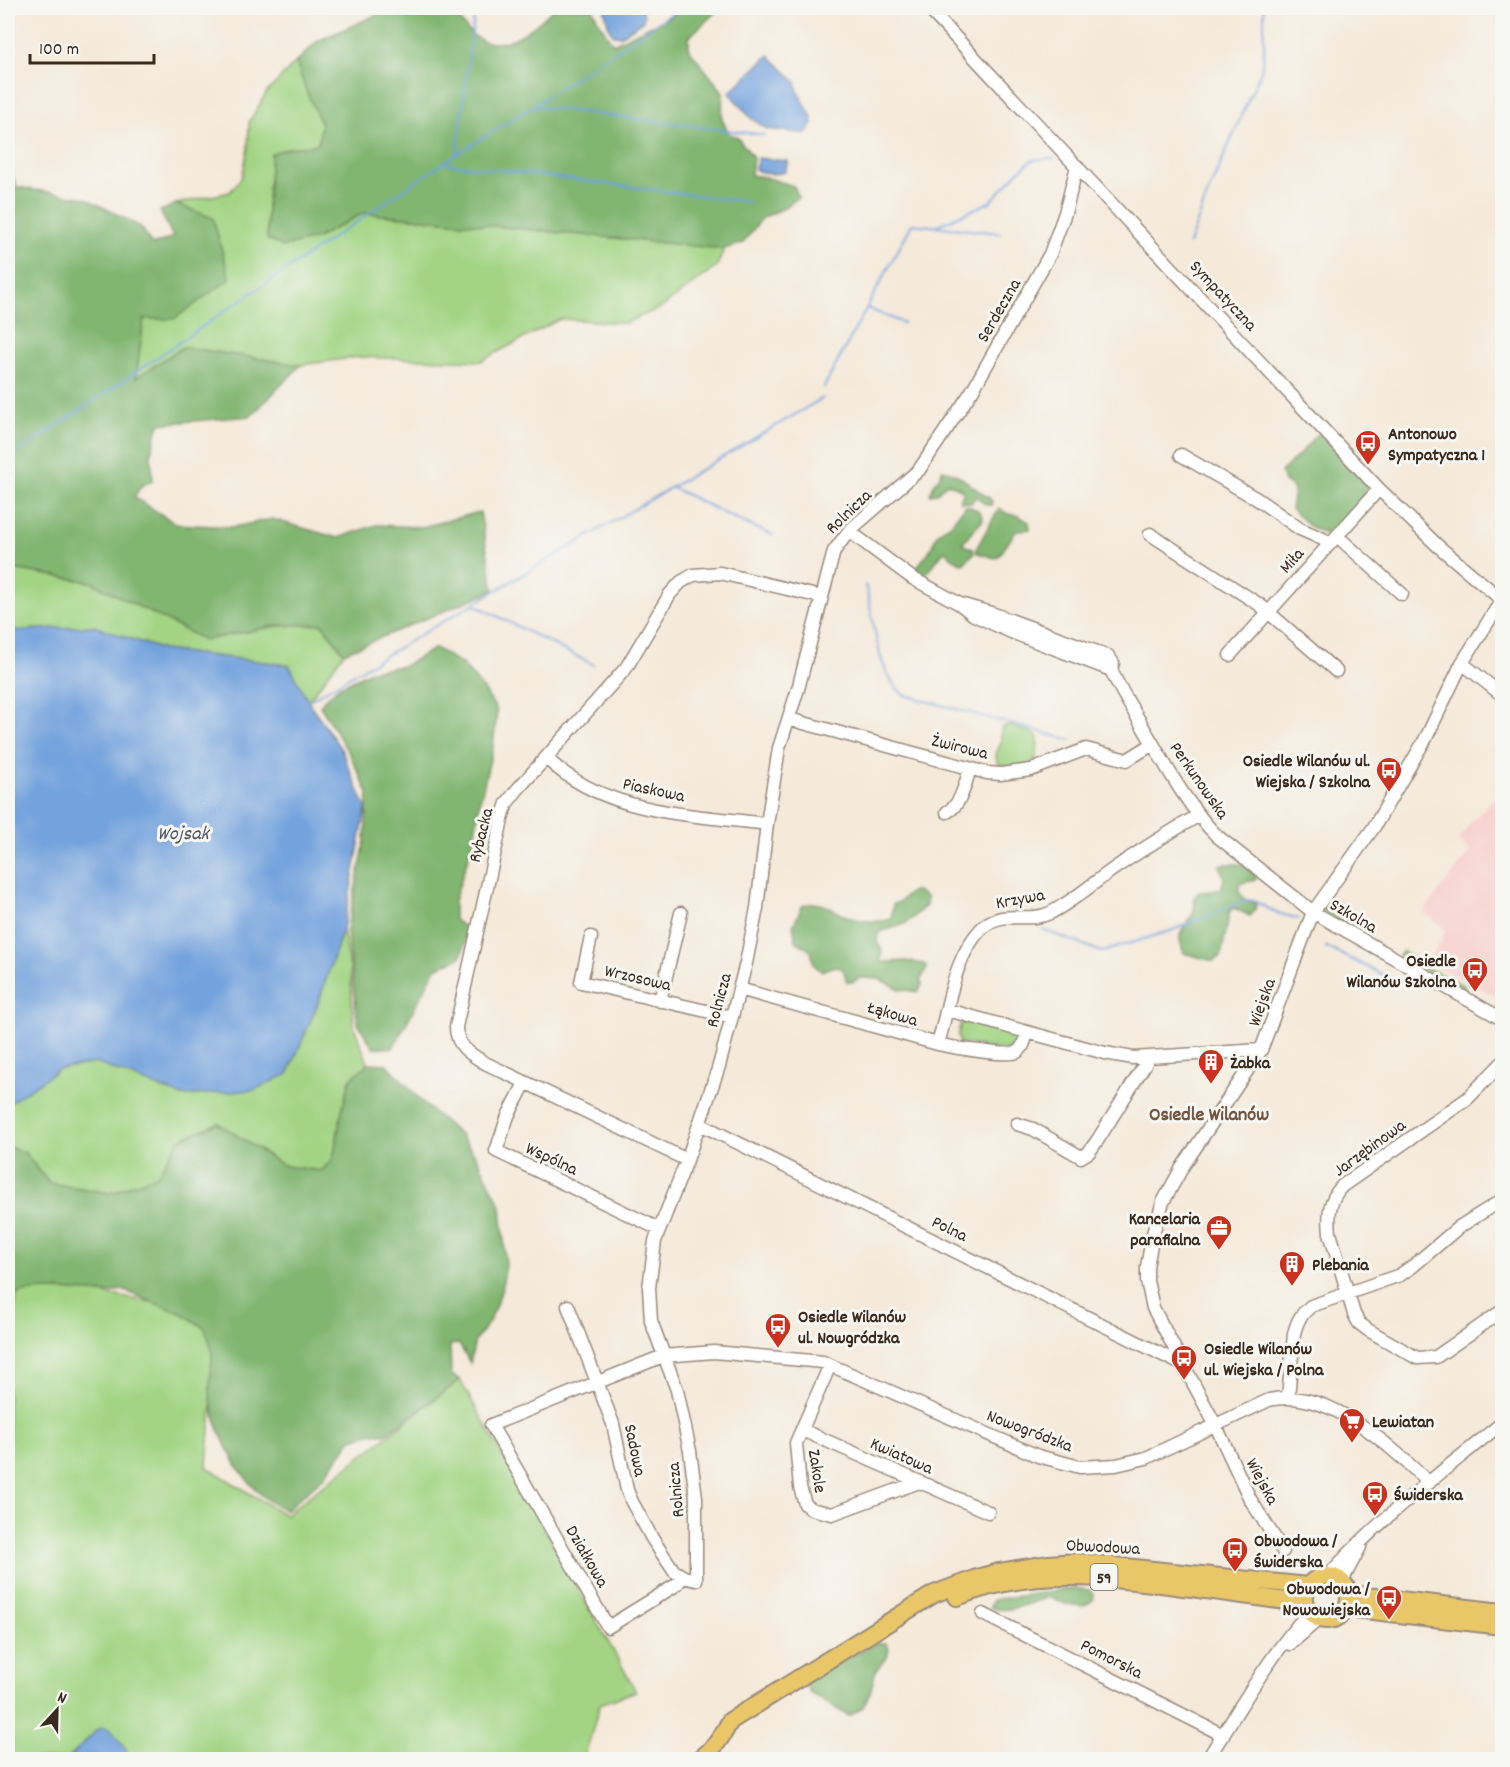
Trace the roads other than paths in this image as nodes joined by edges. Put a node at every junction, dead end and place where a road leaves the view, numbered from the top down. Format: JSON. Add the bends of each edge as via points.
{"nodes":[{"id":1,"x":928,"y":8,"type":"edge"},
{"id":2,"x":1077,"y":166,"type":"junction"},
{"id":3,"x":1181,"y":455,"type":"dead end"},
{"id":4,"x":927,"y":461,"type":"joint"},
{"id":5,"x":1379,"y":489,"type":"junction"},
{"id":6,"x":849,"y":531,"type":"junction"},
{"id":7,"x":1150,"y":534,"type":"dead end"},
{"id":8,"x":1333,"y":540,"type":"junction"},
{"id":9,"x":1402,"y":594,"type":"dead end"},
{"id":10,"x":821,"y":597,"type":"junction"},
{"id":11,"x":1502,"y":600,"type":"edge"},
{"id":12,"x":1269,"y":612,"type":"junction"},
{"id":13,"x":1230,"y":655,"type":"dead end"},
{"id":14,"x":1462,"y":663,"type":"junction"},
{"id":15,"x":1336,"y":671,"type":"dead end"},
{"id":16,"x":1503,"y":695,"type":"edge"},
{"id":17,"x":789,"y":719,"type":"junction"},
{"id":18,"x":1153,"y":744,"type":"junction"},
{"id":19,"x":546,"y":758,"type":"junction"},
{"id":20,"x":970,"y":769,"type":"junction"},
{"id":21,"x":947,"y":812,"type":"dead end"},
{"id":22,"x":1199,"y":815,"type":"junction"},
{"id":23,"x":766,"y":824,"type":"junction"},
{"id":24,"x":1313,"y":912,"type":"junction"},
{"id":25,"x":681,"y":913,"type":"dead end"},
{"id":26,"x":591,"y":937,"type":"dead end"},
{"id":27,"x":740,"y":989,"type":"junction"},
{"id":28,"x":660,"y":1001,"type":"junction"},
{"id":29,"x":948,"y":1010,"type":"junction"},
{"id":30,"x":732,"y":1017,"type":"junction"},
{"id":31,"x":1503,"y":1020,"type":"edge"},
{"id":32,"x":1028,"y":1032,"type":"junction"},
{"id":33,"x":938,"y":1044,"type":"junction"},
{"id":34,"x":1261,"y":1050,"type":"junction"},
{"id":35,"x":1146,"y":1058,"type":"junction"},
{"id":36,"x":1503,"y":1063,"type":"edge"},
{"id":37,"x":525,"y":1083,"type":"junction"},
{"id":38,"x":700,"y":1124,"type":"junction"},
{"id":39,"x":1017,"y":1124,"type":"dead end"},
{"id":40,"x":687,"y":1160,"type":"junction"},
{"id":41,"x":1503,"y":1200,"type":"edge"},
{"id":42,"x":659,"y":1229,"type":"junction"},
{"id":43,"x":1348,"y":1294,"type":"junction"},
{"id":44,"x":568,"y":1306,"type":"dead end"},
{"id":45,"x":1503,"y":1311,"type":"edge"},
{"id":46,"x":663,"y":1356,"type":"junction"},
{"id":47,"x":830,"y":1365,"type":"junction"},
{"id":48,"x":1183,"y":1365,"type":"junction"},
{"id":49,"x":597,"y":1381,"type":"junction"},
{"id":50,"x":1288,"y":1397,"type":"junction"},
{"id":51,"x":1503,"y":1423,"type":"edge"},
{"id":52,"x":1215,"y":1424,"type":"junction"},
{"id":53,"x":491,"y":1425,"type":"joint"},
{"id":54,"x":802,"y":1430,"type":"junction"},
{"id":55,"x":919,"y":1482,"type":"junction"},
{"id":56,"x":1429,"y":1484,"type":"junction"},
{"id":57,"x":988,"y":1512,"type":"dead end"},
{"id":58,"x":1283,"y":1551,"type":"dead end"},
{"id":59,"x":683,"y":1577,"type":"junction"},
{"id":60,"x":1308,"y":1586,"type":"junction"},
{"id":61,"x":1342,"y":1590,"type":"junction"},
{"id":62,"x":1312,"y":1611,"type":"junction"},
{"id":63,"x":1503,"y":1612,"type":"edge"},
{"id":64,"x":905,"y":1614,"type":"junction"},
{"id":65,"x":983,"y":1614,"type":"dead end"},
{"id":66,"x":1503,"y":1626,"type":"edge"},
{"id":67,"x":1223,"y":1735,"type":"junction"},
{"id":68,"x":699,"y":1760,"type":"edge"},
{"id":69,"x":1208,"y":1760,"type":"edge"}],
"edges":[{"from":1,"to":2,"type":"street","name":"Sympatyczna"},
{"from":2,"to":4,"type":"street","name":"Serdeczna","via":[[1050,254],[972,392]]},
{"from":2,"to":5,"type":"street","name":"Sympatyczna"},
{"from":3,"to":8,"type":"street","via":[[1300,529]]},
{"from":4,"to":6,"type":"street","name":"Rolnicza"},
{"from":5,"to":8,"type":"street","name":"Miła"},
{"from":5,"to":11,"type":"street","name":"Sympatyczna"},
{"from":6,"to":10,"type":"street","name":"Rolnicza","via":[[834,551]]},
{"from":6,"to":18,"type":"street","name":"Perkunowska","via":[[912,578],[960,604],[1111,659],[1111,670]]},
{"from":7,"to":12,"type":"street"},
{"from":8,"to":9,"type":"street"},
{"from":8,"to":12,"type":"street","name":"Miła"},
{"from":10,"to":17,"type":"street","name":"Rolnicza"},
{"from":10,"to":19,"type":"street","name":"Rybacka","via":[[720,573],[693,575],[681,582],[626,669]]},
{"from":11,"to":14,"type":"street","name":"Wiejska"},
{"from":12,"to":13,"type":"street","name":"Miła"},
{"from":12,"to":15,"type":"street"},
{"from":14,"to":16,"type":"street"},
{"from":14,"to":24,"type":"street","name":"Wiejska","via":[[1393,796],[1366,841]]},
{"from":17,"to":20,"type":"street","name":"Żwirowa"},
{"from":17,"to":23,"type":"street","name":"Rolnicza","via":[[774,771]]},
{"from":18,"to":20,"type":"street","name":"Żwirowa","via":[[1128,760],[1086,749],[1031,770],[994,773]]},
{"from":18,"to":22,"type":"street","name":"Perkunowska"},
{"from":19,"to":23,"type":"street","name":"Piaskowa","via":[[569,778],[606,797],[646,809]]},
{"from":19,"to":37,"type":"street","name":"Rybacka","via":[[507,803],[502,815],[456,1027],[461,1046],[469,1054]]},
{"from":20,"to":21,"type":"street","via":[[958,803]]},
{"from":22,"to":24,"type":"street","name":"Perkunowska","via":[[1217,836]]},
{"from":22,"to":29,"type":"street","name":"Krzywa","via":[[1053,911],[1035,918],[1000,918],[986,924],[963,956]]},
{"from":23,"to":27,"type":"street","name":"Rolnicza","via":[[757,908]]},
{"from":24,"to":31,"type":"street","name":"Szkolna"},
{"from":24,"to":34,"type":"street","name":"Wiejska"},
{"from":25,"to":28,"type":"street"},
{"from":26,"to":28,"type":"street","name":"Wrzosowa","via":[[581,982]]},
{"from":27,"to":30,"type":"street","name":"Rolnicza"},
{"from":27,"to":33,"type":"street","name":"Łąkowa"},
{"from":28,"to":30,"type":"street","name":"Wrzosowa"},
{"from":29,"to":32,"type":"street"},
{"from":29,"to":33,"type":"street","name":"Krzywa"},
{"from":30,"to":38,"type":"street","name":"Rolnicza"},
{"from":32,"to":33,"type":"street","name":"Łąkowa","via":[[1021,1048],[1012,1054]]},
{"from":32,"to":35,"type":"street","via":[[1105,1053]]},
{"from":34,"to":35,"type":"street"},
{"from":34,"to":48,"type":"street","name":"Wiejska","via":[[1183,1166],[1163,1202],[1153,1233],[1147,1267],[1150,1301]]},
{"from":35,"to":39,"type":"street","via":[[1086,1155],[1081,1157]]},
{"from":36,"to":43,"type":"street","name":"Jarzębinowa","via":[[1467,1099],[1351,1178],[1335,1194],[1329,1222]]},
{"from":37,"to":40,"type":"street","name":"Rybacka"},
{"from":37,"to":42,"type":"street","name":"Wspólna","via":[[496,1151]]},
{"from":38,"to":40,"type":"street","name":"Rolnicza"},
{"from":38,"to":48,"type":"street","name":"Polna"},
{"from":40,"to":42,"type":"street","name":"Rolnicza"},
{"from":41,"to":43,"type":"street","via":[[1460,1227],[1407,1270]]},
{"from":42,"to":46,"type":"street","name":"Rolnicza","via":[[649,1296],[651,1321]]},
{"from":43,"to":45,"type":"street","name":"Jarzębinowa","via":[[1362,1326],[1418,1358],[1436,1357]]},
{"from":43,"to":50,"type":"street","via":[[1311,1306],[1300,1317],[1294,1334]]},
{"from":44,"to":49,"type":"street","name":"Sadowa"},
{"from":46,"to":47,"type":"street","name":"Nowogródzka","via":[[740,1353]]},
{"from":46,"to":49,"type":"street","name":"Nowogródzka"},
{"from":46,"to":59,"type":"street","name":"Rolnicza","via":[[681,1404],[694,1480],[696,1580]]},
{"from":47,"to":52,"type":"street","name":"Nowogródzka","via":[[1069,1466],[1094,1468],[1134,1462]]},
{"from":47,"to":54,"type":"street","name":"Zakole"},
{"from":48,"to":52,"type":"street","name":"Wiejska"},
{"from":49,"to":53,"type":"street","name":"Nowogródzka"},
{"from":49,"to":59,"type":"street","name":"Sadowa","via":[[613,1424],[632,1502],[674,1571]]},
{"from":50,"to":52,"type":"street","name":"Nowogródzka","via":[[1269,1400]]},
{"from":50,"to":56,"type":"street","via":[[1319,1404],[1354,1422],[1379,1438]]},
{"from":51,"to":56,"type":"street"},
{"from":52,"to":58,"type":"street","name":"Wiejska","via":[[1250,1499]]},
{"from":53,"to":59,"type":"street","name":"Działkowa","via":[[608,1627]]},
{"from":54,"to":55,"type":"street","name":"Kwiatowa"},
{"from":54,"to":55,"type":"street","name":"Zakole","via":[[795,1453],[803,1499],[812,1509],[832,1514]]},
{"from":55,"to":57,"type":"street","name":"Kwiatowa"},
{"from":56,"to":61,"type":"street","via":[[1362,1542]]},
{"from":60,"to":61,"type":"main road","via":[[1317,1578]]},
{"from":60,"to":62,"type":"main road","via":[[1305,1595]]},
{"from":60,"to":64,"type":"main road","name":"Obwodowa","number":"59","via":[[1125,1566],[1048,1564],[974,1579],[934,1594]]},
{"from":61,"to":62,"type":"main road","name":"Obwodowa","number":"59","via":[[1335,1618]]},
{"from":61,"to":63,"type":"main road","name":"Obwodowa","number":"59"},
{"from":61,"to":66,"type":"main road","name":"Obwodowa","number":"59"},
{"from":62,"to":64,"type":"main road","name":"Obwodowa","number":"59","via":[[1126,1579],[1080,1576],[991,1586]]},
{"from":62,"to":67,"type":"street","via":[[1275,1656]]},
{"from":64,"to":68,"type":"main road","name":"Obwodowa","number":"59","via":[[730,1721],[720,1739]]},
{"from":65,"to":67,"type":"street","name":"Pomorska"},
{"from":67,"to":69,"type":"street"}]}
